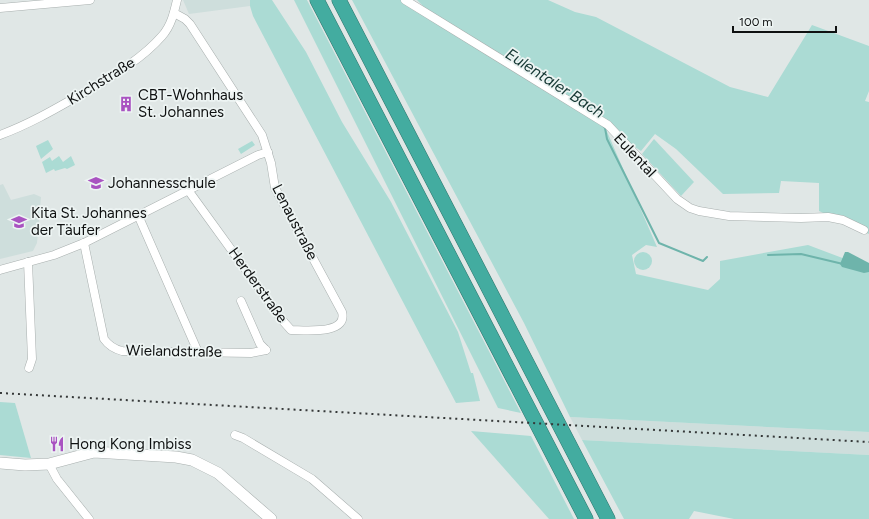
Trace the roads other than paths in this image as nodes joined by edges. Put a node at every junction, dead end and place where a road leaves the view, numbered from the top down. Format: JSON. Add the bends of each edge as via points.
{"nodes":[{"id":1,"x":90,"y":0,"type":"edge"},
{"id":2,"x":177,"y":0,"type":"edge"},
{"id":3,"x":317,"y":0,"type":"edge"},
{"id":4,"x":339,"y":0,"type":"edge"},
{"id":5,"x":406,"y":0,"type":"edge"},
{"id":6,"x":50,"y":2,"type":"edge"},
{"id":7,"x":0,"y":8,"type":"edge"},
{"id":8,"x":174,"y":14,"type":"junction"},
{"id":9,"x":0,"y":135,"type":"edge"},
{"id":10,"x":268,"y":152,"type":"junction"},
{"id":11,"x":188,"y":190,"type":"junction"},
{"id":12,"x":138,"y":215,"type":"junction"},
{"id":13,"x":864,"y":230,"type":"dead end"},
{"id":14,"x":84,"y":243,"type":"junction"},
{"id":15,"x":28,"y":262,"type":"junction"},
{"id":16,"x":0,"y":270,"type":"edge"},
{"id":17,"x":241,"y":301,"type":"dead end"},
{"id":18,"x":342,"y":312,"type":"joint"},
{"id":19,"x":198,"y":352,"type":"junction"},
{"id":20,"x":29,"y":368,"type":"dead end"},
{"id":21,"x":235,"y":435,"type":"dead end"},
{"id":22,"x":0,"y":463,"type":"edge"},
{"id":23,"x":49,"y":464,"type":"junction"},
{"id":24,"x":88,"y":519,"type":"edge"},
{"id":25,"x":271,"y":519,"type":"edge"},
{"id":26,"x":358,"y":519,"type":"edge"},
{"id":27,"x":586,"y":519,"type":"edge"},
{"id":28,"x":608,"y":519,"type":"edge"}],
"edges":[{"from":1,"to":6,"type":"street"},
{"from":2,"to":8,"type":"street","name":"Kirchstraße"},
{"from":3,"to":27,"type":"highway"},
{"from":4,"to":28,"type":"highway"},
{"from":5,"to":13,"type":"street","name":"Eulental","via":[[608,125],[677,199],[690,208],[729,216],[836,218]]},
{"from":6,"to":7,"type":"street"},
{"from":8,"to":9,"type":"street","name":"Kirchstraße","via":[[162,37],[136,60],[55,109]]},
{"from":8,"to":10,"type":"street","name":"Lenaustraße","via":[[190,24],[262,135]]},
{"from":10,"to":11,"type":"street"},
{"from":10,"to":18,"type":"street","name":"Lenaustraße","via":[[275,188]]},
{"from":11,"to":12,"type":"street"},
{"from":11,"to":18,"type":"street","name":"Herderstraße","via":[[291,330],[333,329],[342,320]]},
{"from":12,"to":14,"type":"street"},
{"from":12,"to":19,"type":"street"},
{"from":14,"to":15,"type":"street"},
{"from":14,"to":19,"type":"street","name":"Wielandstraße","via":[[104,339],[108,345],[122,351]]},
{"from":15,"to":16,"type":"street"},
{"from":15,"to":20,"type":"street","via":[[32,359]]},
{"from":17,"to":19,"type":"street","name":"Wielandstraße","via":[[260,344],[266,350],[251,353]]},
{"from":21,"to":26,"type":"street","via":[[312,479]]},
{"from":22,"to":23,"type":"main road"},
{"from":23,"to":24,"type":"street","via":[[56,479]]},
{"from":23,"to":25,"type":"main road","via":[[94,452],[192,460],[218,473]]}]}
